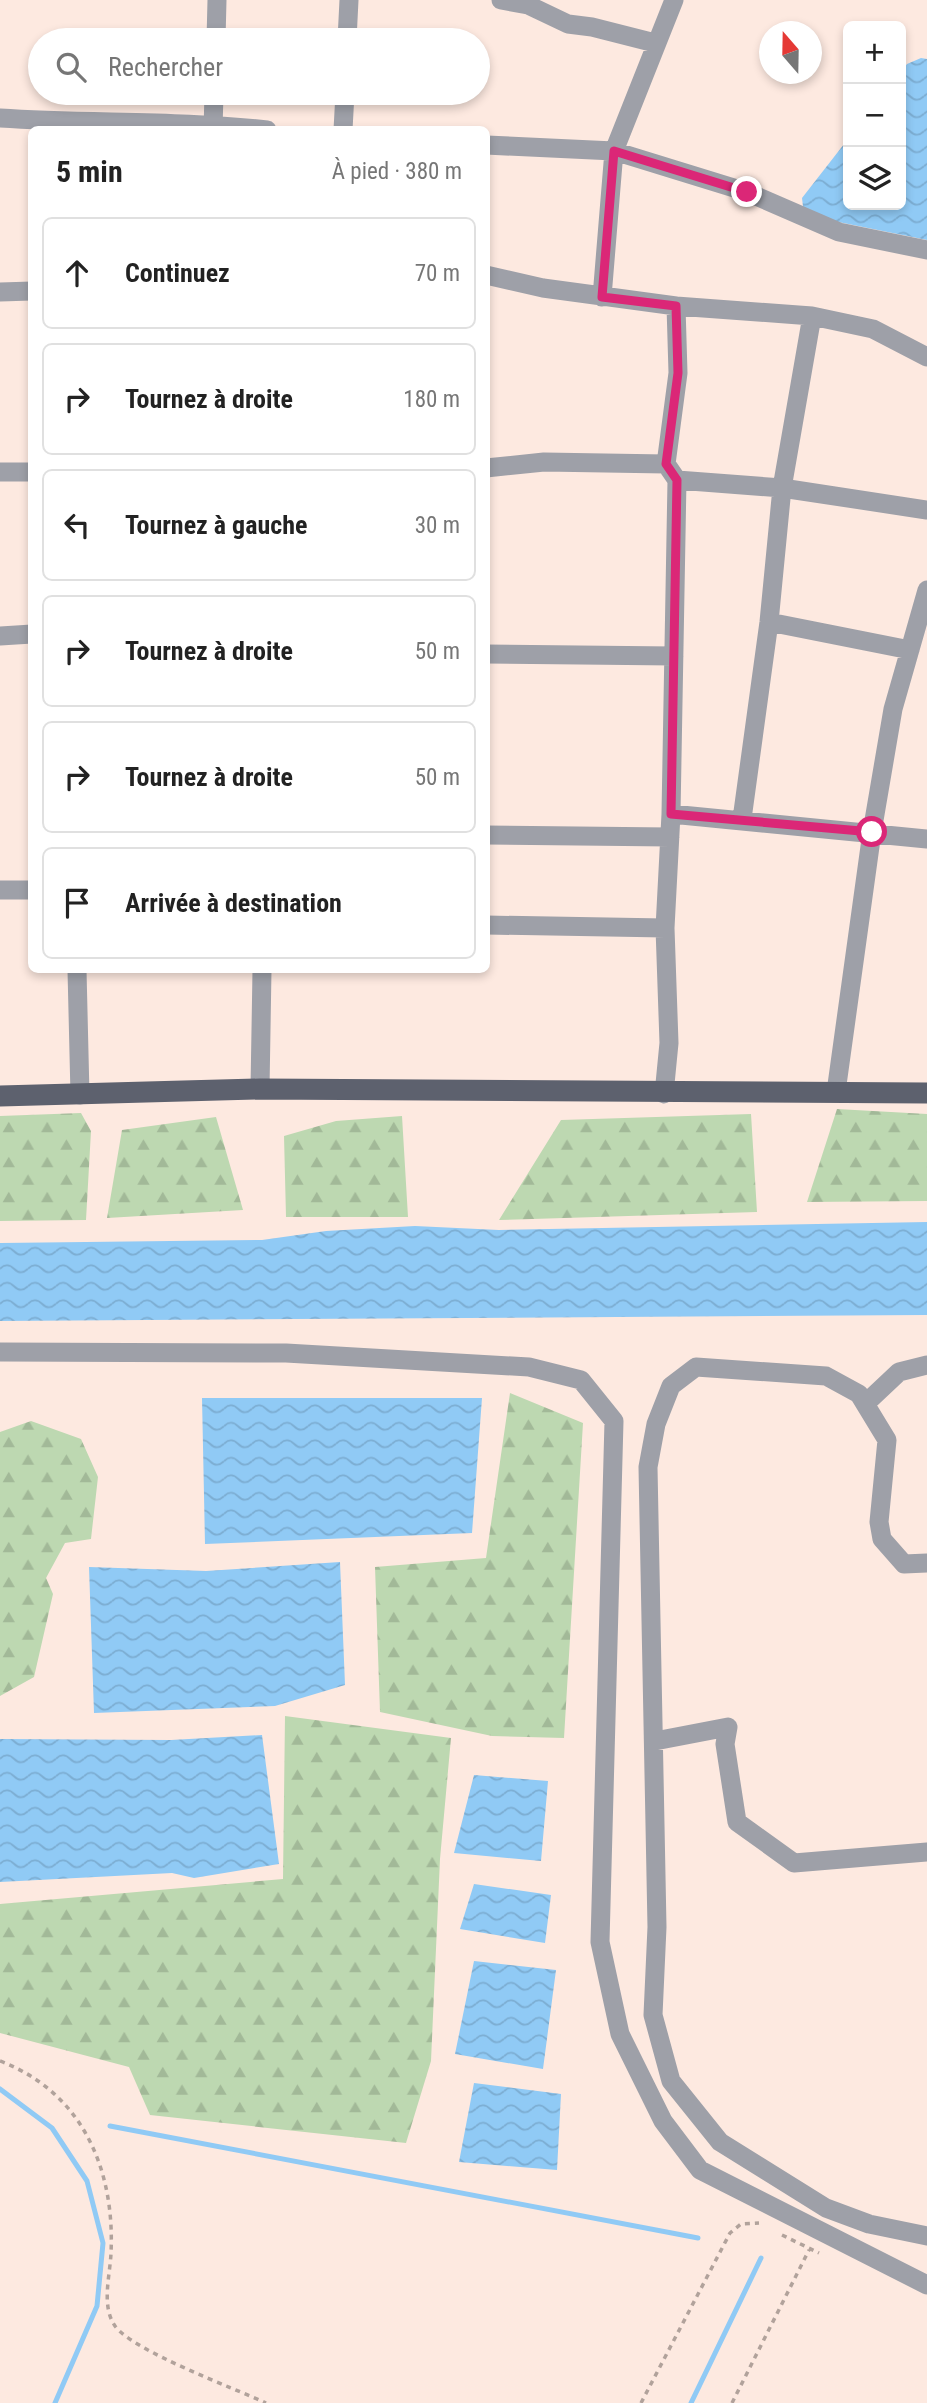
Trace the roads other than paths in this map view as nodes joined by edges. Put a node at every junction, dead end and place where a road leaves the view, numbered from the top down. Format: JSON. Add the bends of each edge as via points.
{"nodes":[{"id":1,"x":217,"y":0,"type":"edge"},
{"id":2,"x":349,"y":0,"type":"edge"},
{"id":3,"x":501,"y":0,"type":"edge"},
{"id":4,"x":674,"y":0,"type":"edge"},
{"id":5,"x":216,"y":28,"type":"edge"},
{"id":6,"x":348,"y":28,"type":"edge"},
{"id":7,"x":655,"y":43,"type":"junction"},
{"id":8,"x":214,"y":105,"type":"edge"},
{"id":9,"x":344,"y":105,"type":"edge"},
{"id":10,"x":0,"y":118,"type":"edge"},
{"id":11,"x":66,"y":126,"type":"edge"},
{"id":12,"x":213,"y":126,"type":"edge"},
{"id":13,"x":343,"y":126,"type":"edge"},
{"id":14,"x":490,"y":145,"type":"edge"},
{"id":15,"x":614,"y":151,"type":"junction"},
{"id":16,"x":927,"y":250,"type":"edge"},
{"id":17,"x":490,"y":276,"type":"edge"},
{"id":18,"x":28,"y":291,"type":"edge"},
{"id":19,"x":0,"y":292,"type":"edge"},
{"id":20,"x":602,"y":297,"type":"junction"},
{"id":21,"x":676,"y":306,"type":"junction"},
{"id":22,"x":812,"y":316,"type":"junction"},
{"id":23,"x":927,"y":357,"type":"edge"},
{"id":24,"x":490,"y":468,"type":"edge"},
{"id":25,"x":0,"y":472,"type":"edge"},
{"id":26,"x":28,"y":472,"type":"edge"},
{"id":27,"x":672,"y":472,"type":"junction"},
{"id":28,"x":782,"y":488,"type":"junction"},
{"id":29,"x":927,"y":510,"type":"edge"},
{"id":30,"x":927,"y":590,"type":"edge"},
{"id":31,"x":769,"y":622,"type":"junction"},
{"id":32,"x":28,"y":634,"type":"edge"},
{"id":33,"x":0,"y":636,"type":"edge"},
{"id":34,"x":910,"y":650,"type":"junction"},
{"id":35,"x":490,"y":654,"type":"edge"},
{"id":36,"x":674,"y":656,"type":"junction"},
{"id":37,"x":671,"y":814,"type":"junction"},
{"id":38,"x":742,"y":819,"type":"junction"},
{"id":39,"x":872,"y":832,"type":"junction"},
{"id":40,"x":490,"y":835,"type":"edge"},
{"id":41,"x":670,"y":837,"type":"junction"},
{"id":42,"x":927,"y":839,"type":"edge"},
{"id":43,"x":0,"y":890,"type":"edge"},
{"id":44,"x":28,"y":890,"type":"edge"},
{"id":45,"x":490,"y":925,"type":"edge"},
{"id":46,"x":665,"y":928,"type":"junction"},
{"id":47,"x":78,"y":973,"type":"edge"},
{"id":48,"x":262,"y":973,"type":"edge"},
{"id":49,"x":260,"y":1089,"type":"junction"},
{"id":50,"x":836,"y":1092,"type":"junction"},
{"id":51,"x":927,"y":1093,"type":"edge"},
{"id":52,"x":664,"y":1094,"type":"junction"},
{"id":53,"x":80,"y":1095,"type":"junction"},
{"id":54,"x":0,"y":1096,"type":"edge"},
{"id":55,"x":0,"y":1352,"type":"edge"},
{"id":56,"x":927,"y":1365,"type":"edge"},
{"id":57,"x":865,"y":1404,"type":"junction"},
{"id":58,"x":927,"y":1563,"type":"edge"},
{"id":59,"x":654,"y":1741,"type":"junction"},
{"id":60,"x":927,"y":1852,"type":"edge"},
{"id":61,"x":927,"y":2235,"type":"edge"},
{"id":62,"x":927,"y":2285,"type":"edge"}],
"edges":[{"from":1,"to":5,"type":"street"},
{"from":2,"to":6,"type":"street"},
{"from":3,"to":7,"type":"street","via":[[528,5],[568,24]]},
{"from":4,"to":7,"type":"street"},
{"from":7,"to":15,"type":"street"},
{"from":8,"to":12,"type":"street"},
{"from":9,"to":13,"type":"street"},
{"from":10,"to":11,"type":"street"},
{"from":14,"to":15,"type":"street"},
{"from":15,"to":16,"type":"street","via":[[747,192],[839,232]]},
{"from":15,"to":20,"type":"street"},
{"from":17,"to":20,"type":"street"},
{"from":18,"to":19,"type":"street"},
{"from":20,"to":21,"type":"street"},
{"from":21,"to":22,"type":"street"},
{"from":21,"to":27,"type":"street","via":[[678,373]]},
{"from":22,"to":23,"type":"street","via":[[873,329]]},
{"from":22,"to":28,"type":"street"},
{"from":24,"to":27,"type":"street","via":[[544,462]]},
{"from":25,"to":26,"type":"street"},
{"from":27,"to":28,"type":"street"},
{"from":27,"to":36,"type":"street"},
{"from":28,"to":29,"type":"street"},
{"from":28,"to":31,"type":"street"},
{"from":30,"to":34,"type":"street"},
{"from":31,"to":34,"type":"street"},
{"from":31,"to":38,"type":"street"},
{"from":32,"to":33,"type":"street"},
{"from":34,"to":39,"type":"street","via":[[893,709]]},
{"from":35,"to":36,"type":"street"},
{"from":36,"to":37,"type":"street"},
{"from":37,"to":38,"type":"street"},
{"from":37,"to":41,"type":"street"},
{"from":38,"to":39,"type":"street"},
{"from":39,"to":42,"type":"street"},
{"from":39,"to":50,"type":"street"},
{"from":40,"to":41,"type":"street"},
{"from":41,"to":46,"type":"street"},
{"from":43,"to":44,"type":"street"},
{"from":45,"to":46,"type":"street"},
{"from":46,"to":52,"type":"street","via":[[669,1043]]},
{"from":47,"to":53,"type":"street"},
{"from":48,"to":49,"type":"street"},
{"from":49,"to":52,"type":"main road"},
{"from":49,"to":53,"type":"main road"},
{"from":50,"to":51,"type":"main road"},
{"from":50,"to":52,"type":"main road"},
{"from":53,"to":54,"type":"main road"},
{"from":55,"to":62,"type":"street","via":[[286,1353],[528,1367],[581,1380],[614,1421],[600,1942],[620,2034],[663,2121],[700,2170]]},
{"from":56,"to":57,"type":"street","via":[[899,1372]]},
{"from":57,"to":58,"type":"street","via":[[887,1440],[879,1522],[882,1539],[904,1564]]},
{"from":57,"to":59,"type":"street","via":[[859,1394],[826,1376],[696,1367],[671,1387],[656,1423],[648,1467]]},
{"from":59,"to":60,"type":"street","via":[[728,1727],[725,1744],[737,1822],[794,1863]]},
{"from":59,"to":61,"type":"street","via":[[657,1927],[653,2015],[671,2081],[720,2142],[827,2208],[869,2224]]}]}
